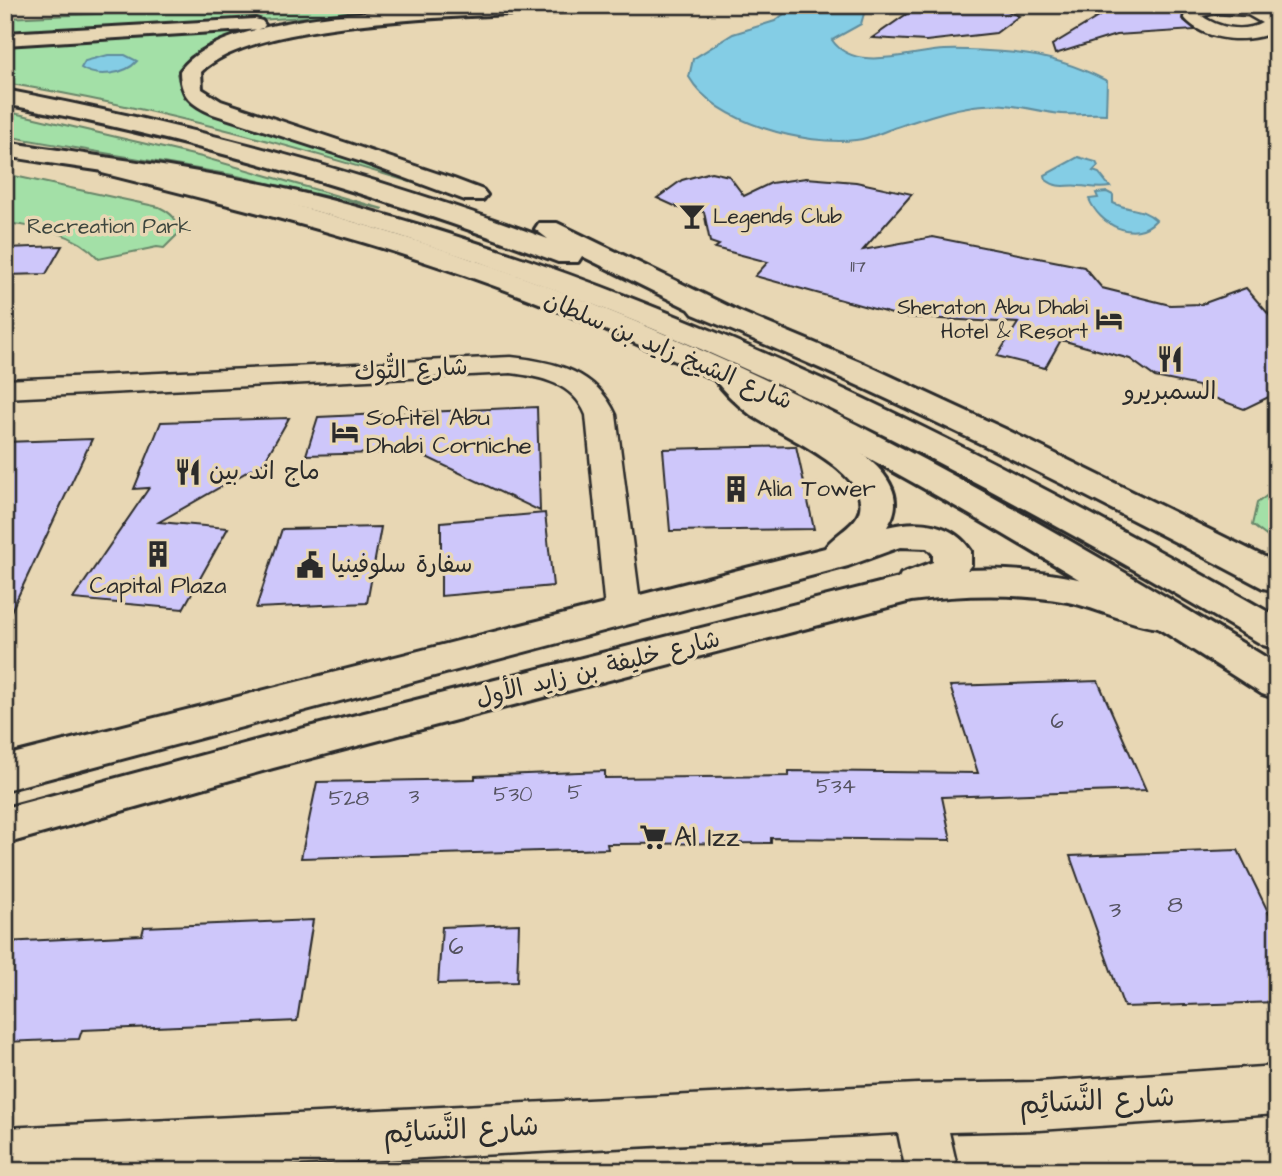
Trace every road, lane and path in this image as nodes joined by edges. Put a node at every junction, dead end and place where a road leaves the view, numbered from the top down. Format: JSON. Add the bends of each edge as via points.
{"nodes":[{"id":1,"x":578,"y":5,"type":"edge"},
{"id":2,"x":1277,"y":7,"type":"edge"},
{"id":3,"x":1235,"y":9,"type":"junction"},
{"id":4,"x":365,"y":18,"type":"junction"},
{"id":5,"x":1275,"y":35,"type":"edge"},
{"id":6,"x":5,"y":39,"type":"edge"},
{"id":7,"x":5,"y":97,"type":"edge"},
{"id":8,"x":5,"y":149,"type":"edge"},
{"id":9,"x":64,"y":159,"type":"junction"},
{"id":10,"x":728,"y":317,"type":"junction"},
{"id":11,"x":724,"y":372,"type":"junction"},
{"id":12,"x":5,"y":389,"type":"edge"},
{"id":13,"x":835,"y":558,"type":"junction"},
{"id":14,"x":1277,"y":579,"type":"edge"},
{"id":15,"x":878,"y":596,"type":"junction"},
{"id":16,"x":623,"y":610,"type":"junction"},
{"id":17,"x":1193,"y":631,"type":"junction"},
{"id":18,"x":1277,"y":635,"type":"edge"},
{"id":19,"x":1277,"y":684,"type":"edge"},
{"id":20,"x":5,"y":773,"type":"edge"},
{"id":21,"x":5,"y":826,"type":"edge"},
{"id":22,"x":1277,"y":1090,"type":"edge"},
{"id":23,"x":918,"y":1108,"type":"junction"},
{"id":24,"x":5,"y":1154,"type":"edge"},
{"id":25,"x":932,"y":1171,"type":"edge"}],
"edges":[{"from":1,"to":4,"type":"main road"},
{"from":2,"to":3,"type":"street"},
{"from":3,"to":5,"type":"street","via":[[1266,17]]},
{"from":3,"to":5,"type":"street","via":[[1202,9],[1193,17],[1205,26]]},
{"from":4,"to":6,"type":"main road"},
{"from":4,"to":10,"type":"main road","via":[[277,31],[223,47],[193,70],[190,88],[219,108],[398,166],[490,202]]},
{"from":7,"to":10,"type":"main road","name":"شارع الشيخ زايد بن سلطان","via":[[172,131],[341,177],[523,239]]},
{"from":8,"to":9,"type":"main road","name":"شارع الشيخ زايد بن سلطان"},
{"from":9,"to":11,"type":"main road","name":"شارع الشيخ زايد بن سلطان","via":[[207,191],[379,240],[528,291]]},
{"from":9,"to":18,"type":"main road","via":[[171,173],[321,205],[474,250],[644,311],[916,434],[1153,561]]},
{"from":10,"to":14,"type":"main road","name":"شارع الشيخ زايد بن سلطان","via":[[1050,462]]},
{"from":11,"to":13,"type":"main road","via":[[761,408],[849,460],[875,485],[880,496],[877,514]]},
{"from":11,"to":17,"type":"main road","name":"شارع الشيخ زايد بن سلطان","via":[[916,470]]},
{"from":12,"to":16,"type":"street","name":"شارع التُّوك","via":[[511,365],[555,373],[587,390],[601,415]]},
{"from":13,"to":15,"type":"main road","name":"شارع خليفة بن زايد الأول","via":[[910,533],[932,536],[952,551],[947,571]]},
{"from":13,"to":16,"type":"main road","name":"شارع خليفة بن زايد الأول"},
{"from":15,"to":17,"type":"main road","name":"شارع خليفة بن زايد الأول","via":[[980,581],[1051,587],[1123,603]]},
{"from":15,"to":21,"type":"main road","name":"شارع خليفة بن زايد الأول"},
{"from":16,"to":20,"type":"main road","name":"شارع خليفة بن زايد الأول"},
{"from":17,"to":19,"type":"main road","name":"شارع الشيخ زايد بن سلطان"},
{"from":22,"to":23,"type":"street","name":"شارع النَّسَائِم","via":[[1039,1106]]},
{"from":23,"to":24,"type":"street","name":"شارع النَّسَائِم"},
{"from":23,"to":25,"type":"street"}]}
